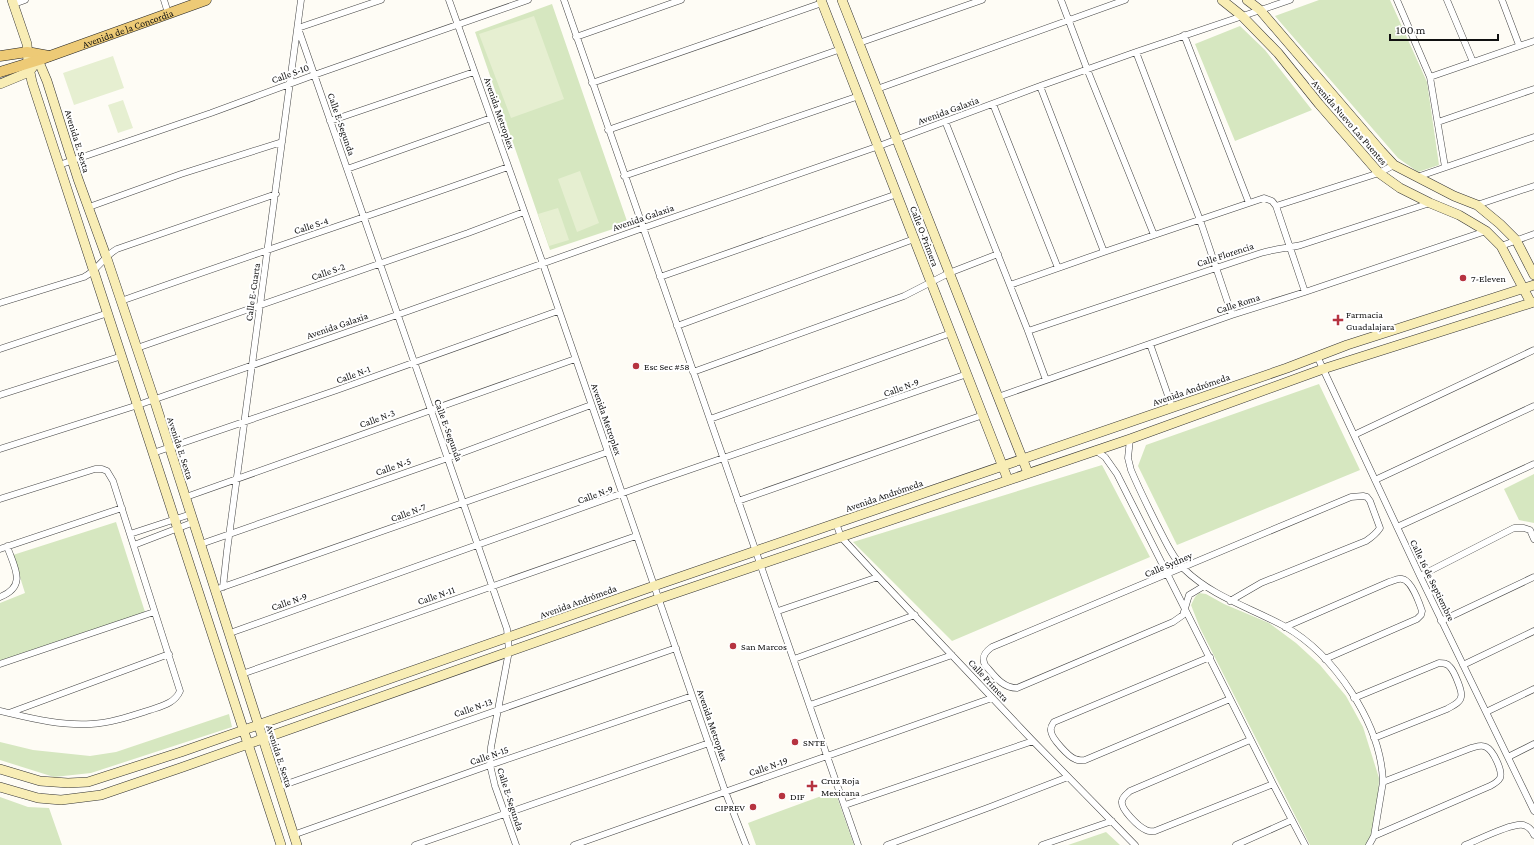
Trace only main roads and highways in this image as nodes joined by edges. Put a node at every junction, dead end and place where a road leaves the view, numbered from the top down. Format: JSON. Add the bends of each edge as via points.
{"nodes":[{"id":1,"x":206,"y":0,"type":"edge"},
{"id":2,"x":32,"y":52,"type":"junction"},
{"id":3,"x":0,"y":56,"type":"edge"},
{"id":4,"x":0,"y":72,"type":"edge"}],
"edges":[{"from":1,"to":2,"type":"main road","name":"Avenida de la Concordia","via":[[49,56]]},
{"from":2,"to":3,"type":"main road"},
{"from":2,"to":4,"type":"main road","via":[[28,67]]}]}
